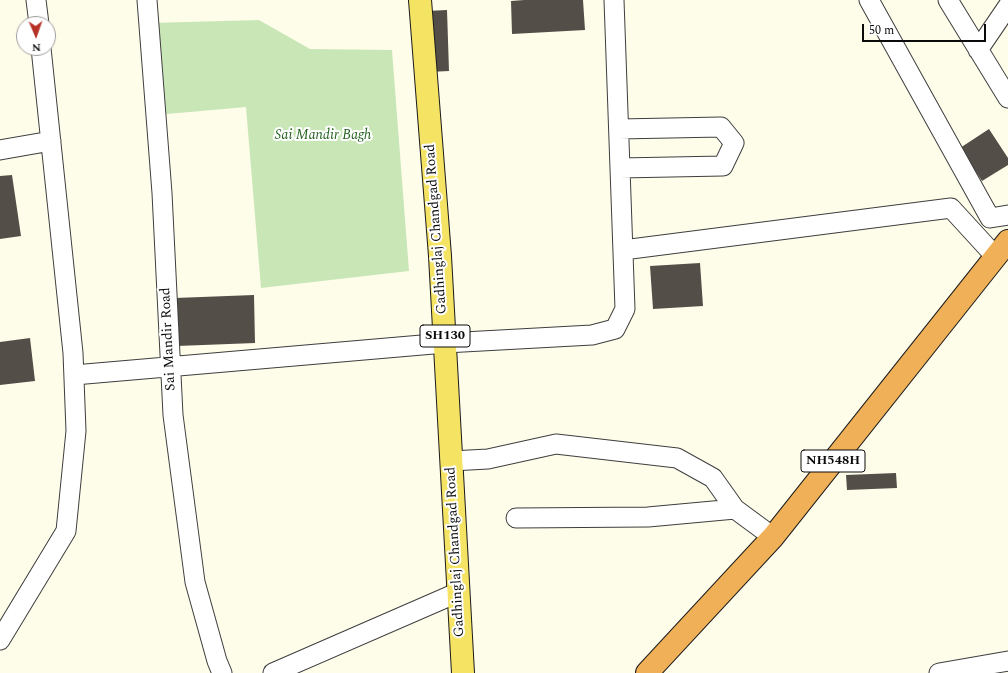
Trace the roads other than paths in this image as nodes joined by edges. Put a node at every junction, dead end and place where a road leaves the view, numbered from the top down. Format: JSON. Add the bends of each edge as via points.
{"nodes":[{"id":1,"x":36,"y":0,"type":"edge"},
{"id":2,"x":147,"y":0,"type":"edge"},
{"id":3,"x":420,"y":0,"type":"edge"},
{"id":4,"x":614,"y":0,"type":"edge"},
{"id":5,"x":869,"y":0,"type":"edge"},
{"id":6,"x":948,"y":0,"type":"edge"},
{"id":7,"x":1008,"y":6,"type":"edge"},
{"id":8,"x":38,"y":16,"type":"edge"},
{"id":9,"x":978,"y":50,"type":"junction"},
{"id":10,"x":42,"y":56,"type":"edge"},
{"id":11,"x":1008,"y":98,"type":"edge"},
{"id":12,"x":619,"y":129,"type":"junction"},
{"id":13,"x":51,"y":141,"type":"junction"},
{"id":14,"x":0,"y":150,"type":"edge"},
{"id":15,"x":620,"y":168,"type":"junction"},
{"id":16,"x":1008,"y":215,"type":"edge"},
{"id":17,"x":1002,"y":248,"type":"edge"},
{"id":18,"x":623,"y":250,"type":"junction"},
{"id":19,"x":445,"y":343,"type":"junction"},
{"id":20,"x":171,"y":367,"type":"junction"},
{"id":21,"x":74,"y":375,"type":"junction"},
{"id":22,"x":451,"y":461,"type":"junction"},
{"id":23,"x":735,"y":510,"type":"junction"},
{"id":24,"x":516,"y":518,"type":"dead end"},
{"id":25,"x":773,"y":537,"type":"junction"},
{"id":26,"x":459,"y":592,"type":"junction"},
{"id":27,"x":0,"y":640,"type":"edge"},
{"id":28,"x":1008,"y":661,"type":"edge"},
{"id":29,"x":222,"y":673,"type":"edge"},
{"id":30,"x":273,"y":673,"type":"edge"},
{"id":31,"x":463,"y":673,"type":"edge"},
{"id":32,"x":647,"y":673,"type":"edge"},
{"id":33,"x":939,"y":673,"type":"edge"}],
"edges":[{"from":1,"to":8,"type":"street"},
{"from":2,"to":20,"type":"street","name":"Sai Mandir Road","via":[[162,193]]},
{"from":3,"to":19,"type":"main road","name":"Gadhinglaj Chandgad Road","number":"SH130"},
{"from":4,"to":12,"type":"street"},
{"from":5,"to":16,"type":"street","via":[[990,218]]},
{"from":6,"to":9,"type":"street"},
{"from":7,"to":9,"type":"street"},
{"from":9,"to":11,"type":"street"},
{"from":10,"to":13,"type":"street"},
{"from":12,"to":15,"type":"street"},
{"from":12,"to":15,"type":"street","via":[[720,126],[734,143],[723,166]]},
{"from":13,"to":14,"type":"street"},
{"from":13,"to":21,"type":"street"},
{"from":15,"to":18,"type":"street"},
{"from":17,"to":18,"type":"street","via":[[952,208]]},
{"from":17,"to":25,"type":"highway","number":"NH548H"},
{"from":18,"to":19,"type":"street","via":[[625,309],[615,329],[592,335]]},
{"from":19,"to":20,"type":"street"},
{"from":19,"to":22,"type":"main road","name":"Gadhinglaj Chandgad Road","number":"SH130"},
{"from":20,"to":21,"type":"street"},
{"from":20,"to":29,"type":"street","name":"Sai Mandir Road","via":[[173,415],[195,582]]},
{"from":21,"to":27,"type":"street","via":[[76,431],[66,532]]},
{"from":22,"to":23,"type":"street","via":[[488,459],[556,444],[677,458],[713,478]]},
{"from":22,"to":26,"type":"main road","name":"Gadhinglaj Chandgad Road","number":"SH130"},
{"from":23,"to":24,"type":"street","via":[[648,517]]},
{"from":23,"to":25,"type":"street"},
{"from":25,"to":32,"type":"highway","number":"NH548H"},
{"from":26,"to":30,"type":"street"},
{"from":26,"to":31,"type":"main road","name":"Gadhinglaj Chandgad Road","number":"SH130"},
{"from":28,"to":33,"type":"street"}]}
